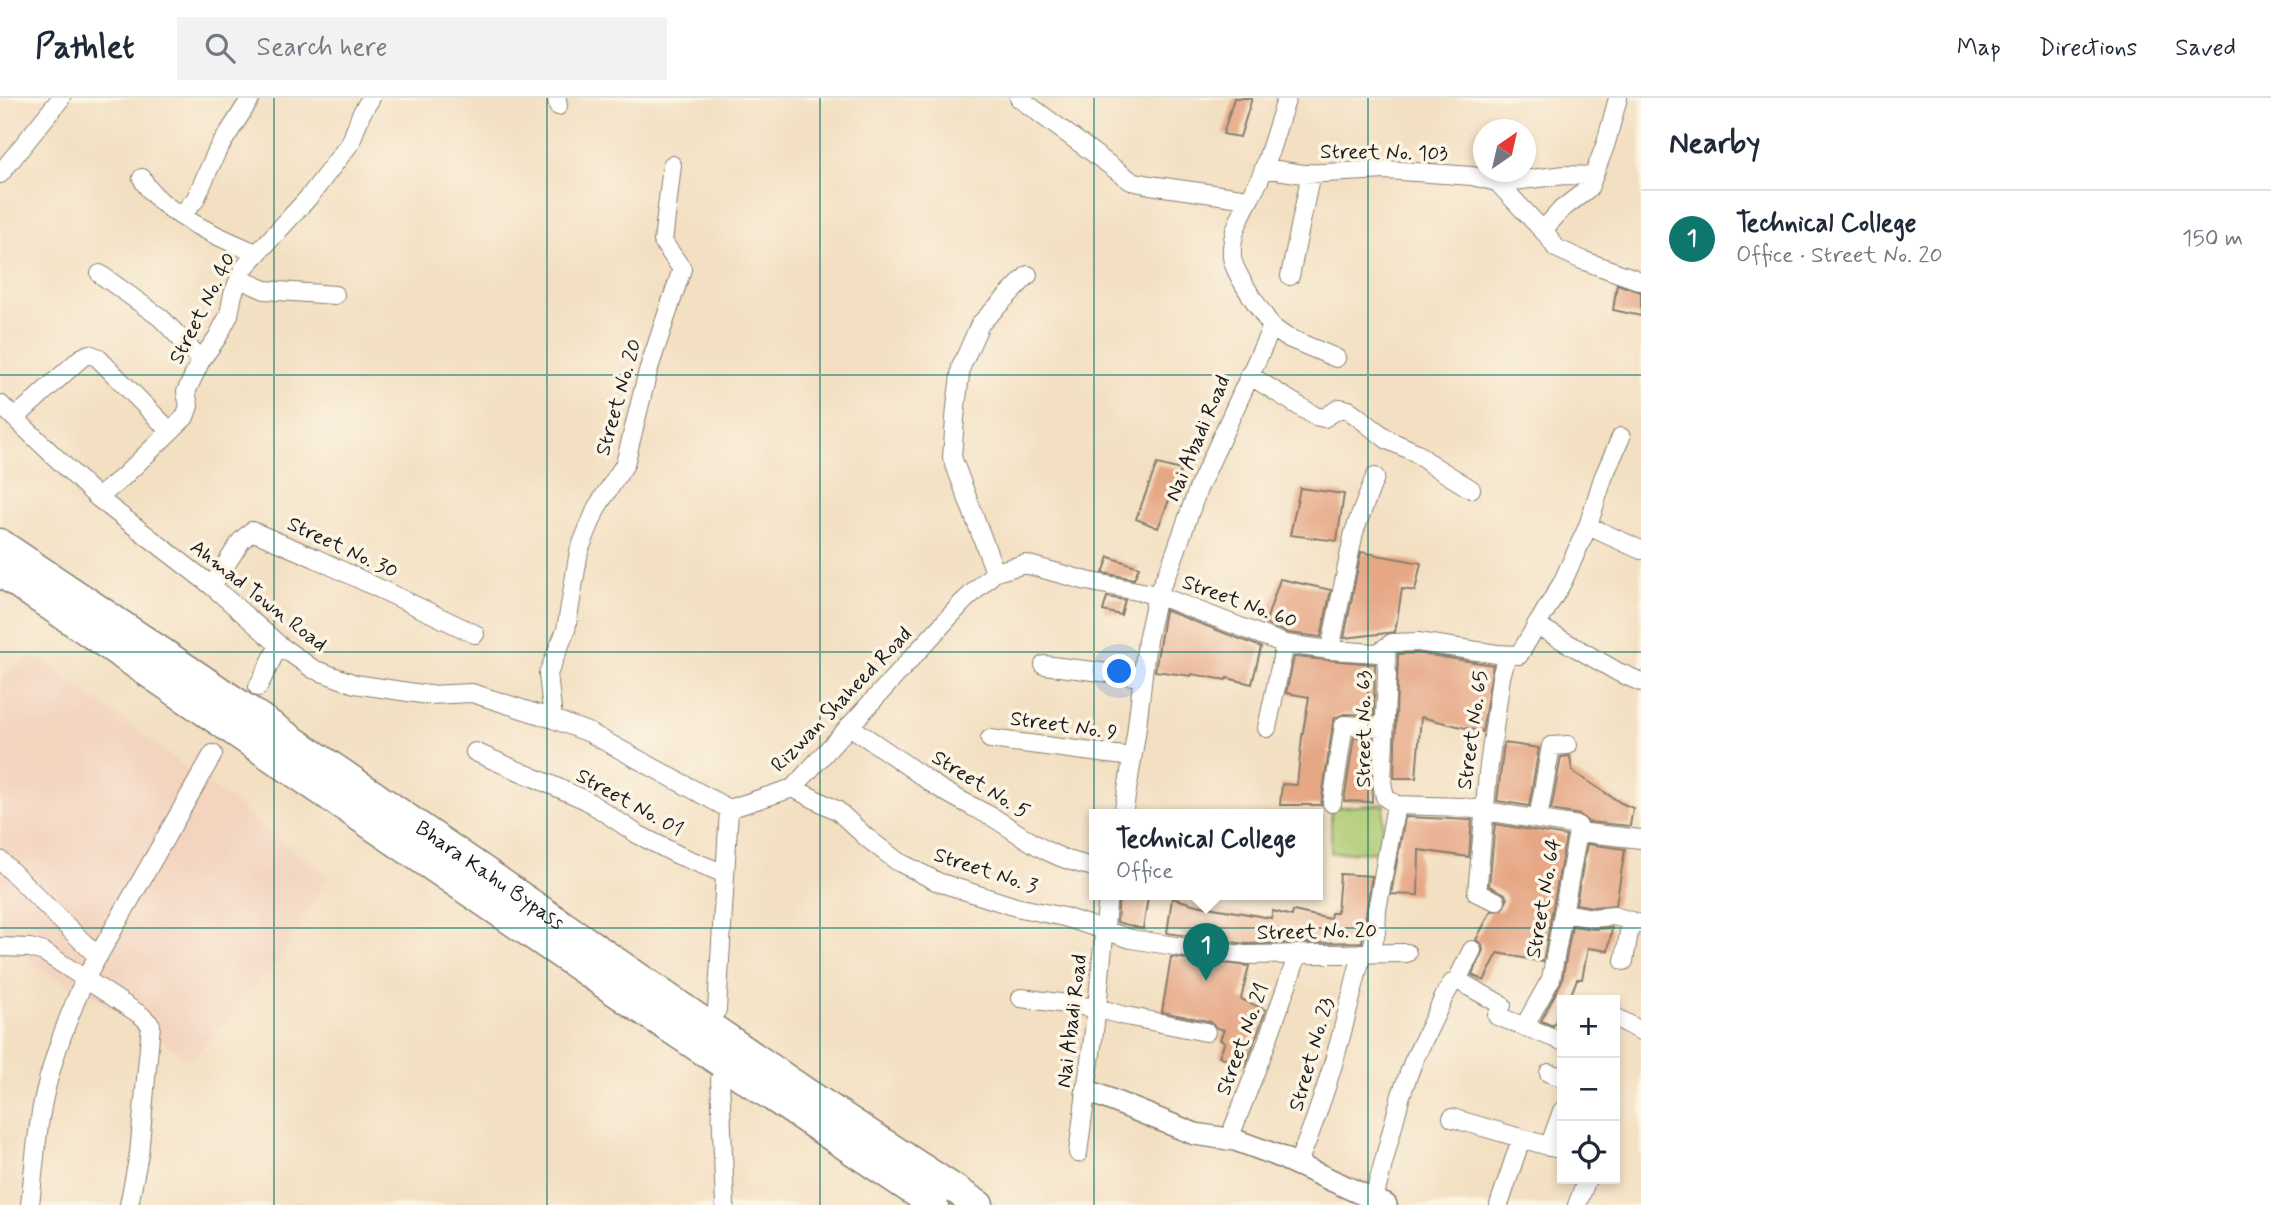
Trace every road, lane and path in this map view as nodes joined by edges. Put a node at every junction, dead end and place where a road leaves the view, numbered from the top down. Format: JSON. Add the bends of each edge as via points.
{"nodes":[{"id":1,"x":61,"y":98,"type":"edge"},
{"id":2,"x":251,"y":98,"type":"edge"},
{"id":3,"x":370,"y":98,"type":"edge"},
{"id":4,"x":1019,"y":98,"type":"edge"},
{"id":5,"x":1286,"y":98,"type":"edge"},
{"id":6,"x":1618,"y":98,"type":"edge"},
{"id":7,"x":672,"y":165,"type":"dead end"},
{"id":8,"x":1264,"y":169,"type":"junction"},
{"id":9,"x":1311,"y":173,"type":"junction"},
{"id":10,"x":0,"y":174,"type":"edge"},
{"id":11,"x":1594,"y":176,"type":"junction"},
{"id":12,"x":142,"y":178,"type":"dead end"},
{"id":13,"x":1536,"y":179,"type":"edge"},
{"id":14,"x":1248,"y":199,"type":"junction"},
{"id":15,"x":181,"y":215,"type":"junction"},
{"id":16,"x":1543,"y":230,"type":"junction"},
{"id":17,"x":256,"y":253,"type":"junction"},
{"id":18,"x":100,"y":274,"type":"dead end"},
{"id":19,"x":1028,"y":275,"type":"dead end"},
{"id":20,"x":1290,"y":276,"type":"dead end"},
{"id":21,"x":240,"y":279,"type":"junction"},
{"id":22,"x":1641,"y":281,"type":"edge"},
{"id":23,"x":335,"y":295,"type":"dead end"},
{"id":24,"x":1272,"y":327,"type":"junction"},
{"id":25,"x":1336,"y":358,"type":"dead end"},
{"id":26,"x":201,"y":360,"type":"junction"},
{"id":27,"x":1249,"y":376,"type":"junction"},
{"id":28,"x":0,"y":404,"type":"edge"},
{"id":29,"x":15,"y":418,"type":"junction"},
{"id":30,"x":170,"y":431,"type":"junction"},
{"id":31,"x":1621,"y":437,"type":"dead end"},
{"id":32,"x":1375,"y":477,"type":"dead end"},
{"id":33,"x":1471,"y":489,"type":"dead end"},
{"id":34,"x":98,"y":498,"type":"junction"},
{"id":35,"x":1588,"y":526,"type":"junction"},
{"id":36,"x":0,"y":543,"type":"edge"},
{"id":37,"x":1641,"y":550,"type":"edge"},
{"id":38,"x":0,"y":572,"type":"edge"},
{"id":39,"x":995,"y":572,"type":"junction"},
{"id":40,"x":212,"y":586,"type":"junction"},
{"id":41,"x":1157,"y":595,"type":"junction"},
{"id":42,"x":1536,"y":625,"type":"junction"},
{"id":43,"x":475,"y":634,"type":"dead end"},
{"id":44,"x":1285,"y":644,"type":"junction"},
{"id":45,"x":279,"y":645,"type":"junction"},
{"id":46,"x":1386,"y":648,"type":"junction"},
{"id":47,"x":1330,"y":650,"type":"junction"},
{"id":48,"x":1507,"y":655,"type":"junction"},
{"id":49,"x":1044,"y":665,"type":"dead end"},
{"id":50,"x":1142,"y":677,"type":"junction"},
{"id":51,"x":1641,"y":682,"type":"edge"},
{"id":52,"x":258,"y":687,"type":"dead end"},
{"id":53,"x":552,"y":719,"type":"junction"},
{"id":54,"x":849,"y":726,"type":"junction"},
{"id":55,"x":1383,"y":727,"type":"junction"},
{"id":56,"x":1267,"y":728,"type":"dead end"},
{"id":57,"x":990,"y":739,"type":"dead end"},
{"id":58,"x":1568,"y":745,"type":"dead end"},
{"id":59,"x":475,"y":752,"type":"dead end"},
{"id":60,"x":213,"y":754,"type":"dead end"},
{"id":61,"x":1132,"y":757,"type":"junction"},
{"id":62,"x":793,"y":788,"type":"junction"},
{"id":63,"x":1332,"y":803,"type":"dead end"},
{"id":64,"x":1396,"y":805,"type":"junction"},
{"id":65,"x":729,"y":809,"type":"junction"},
{"id":66,"x":1124,"y":809,"type":"edge"},
{"id":67,"x":1484,"y":812,"type":"junction"},
{"id":68,"x":1538,"y":820,"type":"junction"},
{"id":69,"x":1578,"y":832,"type":"junction"},
{"id":70,"x":1641,"y":839,"type":"edge"},
{"id":71,"x":0,"y":860,"type":"edge"},
{"id":72,"x":1089,"y":866,"type":"edge"},
{"id":73,"x":725,"y":874,"type":"junction"},
{"id":74,"x":1107,"y":900,"type":"edge"},
{"id":75,"x":1496,"y":901,"type":"dead end"},
{"id":76,"x":1564,"y":913,"type":"junction"},
{"id":77,"x":1636,"y":922,"type":"edge"},
{"id":78,"x":1104,"y":930,"type":"junction"},
{"id":79,"x":0,"y":947,"type":"edge"},
{"id":80,"x":1472,"y":950,"type":"dead end"},
{"id":81,"x":1367,"y":953,"type":"junction"},
{"id":82,"x":1407,"y":953,"type":"dead end"},
{"id":83,"x":1298,"y":954,"type":"junction"},
{"id":84,"x":98,"y":957,"type":"junction"},
{"id":85,"x":1624,"y":961,"type":"dead end"},
{"id":86,"x":85,"y":979,"type":"junction"},
{"id":87,"x":1457,"y":980,"type":"junction"},
{"id":88,"x":1020,"y":998,"type":"dead end"},
{"id":89,"x":1097,"y":1008,"type":"junction"},
{"id":90,"x":718,"y":1010,"type":"dead end"},
{"id":91,"x":1620,"y":1020,"type":"edge"},
{"id":92,"x":1524,"y":1027,"type":"junction"},
{"id":93,"x":1641,"y":1031,"type":"edge"},
{"id":94,"x":1206,"y":1032,"type":"dead end"},
{"id":95,"x":1557,"y":1039,"type":"edge"},
{"id":96,"x":720,"y":1079,"type":"dead end"},
{"id":97,"x":1086,"y":1090,"type":"junction"},
{"id":98,"x":1452,"y":1118,"type":"dead end"},
{"id":99,"x":1560,"y":1121,"type":"edge"},
{"id":100,"x":1229,"y":1139,"type":"junction"},
{"id":101,"x":1521,"y":1139,"type":"junction"},
{"id":102,"x":1556,"y":1148,"type":"edge"},
{"id":103,"x":1078,"y":1153,"type":"dead end"},
{"id":104,"x":1297,"y":1165,"type":"junction"},
{"id":105,"x":1585,"y":1184,"type":"edge"},
{"id":106,"x":1380,"y":1202,"type":"edge"},
{"id":107,"x":30,"y":1205,"type":"edge"},
{"id":108,"x":129,"y":1205,"type":"edge"},
{"id":109,"x":725,"y":1205,"type":"edge"},
{"id":110,"x":934,"y":1205,"type":"edge"},
{"id":111,"x":979,"y":1205,"type":"edge"},
{"id":112,"x":1499,"y":1205,"type":"edge"},
{"id":113,"x":1577,"y":1205,"type":"edge"}],
"edges":[{"from":1,"to":10,"type":"street"},
{"from":2,"to":15,"type":"street","via":[[217,150],[195,200]]},
{"from":3,"to":17,"type":"street","name":"Street No. 40","via":[[352,142]]},
{"from":4,"to":14,"type":"street","via":[[1130,181]]},
{"from":5,"to":8,"type":"street"},
{"from":6,"to":11,"type":"street"},
{"from":7,"to":53,"type":"street","name":"Street No. 20","via":[[663,243],[682,269],[648,371],[625,464],[597,507],[579,551],[566,629],[548,674]]},
{"from":8,"to":9,"type":"street","name":"Street No. 103"},
{"from":8,"to":14,"type":"street"},
{"from":9,"to":16,"type":"street","name":"Street No. 103","via":[[1387,170],[1497,182]]},
{"from":9,"to":20,"type":"street"},
{"from":11,"to":13,"type":"street"},
{"from":11,"to":16,"type":"street","via":[[1589,188]]},
{"from":12,"to":15,"type":"street"},
{"from":14,"to":24,"type":"street","via":[[1235,231],[1231,258]]},
{"from":15,"to":17,"type":"street"},
{"from":16,"to":22,"type":"street","name":"Street No. 103","via":[[1556,248]]},
{"from":17,"to":21,"type":"street","name":"Street No. 40"},
{"from":18,"to":26,"type":"street","via":[[161,317]]},
{"from":19,"to":39,"type":"street","via":[[980,324],[961,367],[956,407],[953,457]]},
{"from":21,"to":23,"type":"street","via":[[265,290]]},
{"from":21,"to":26,"type":"street","name":"Street No. 40","via":[[229,315]]},
{"from":24,"to":25,"type":"street"},
{"from":24,"to":27,"type":"street","name":"Nai Abadi Road"},
{"from":26,"to":30,"type":"street","name":"Street No. 40","via":[[186,392],[189,406],[185,417]]},
{"from":27,"to":33,"type":"street","via":[[1315,416],[1324,418],[1340,408],[1349,410],[1388,440]]},
{"from":27,"to":41,"type":"street","name":"Nai Abadi Road"},
{"from":28,"to":29,"type":"street","name":"Ahmad Town Road"},
{"from":29,"to":30,"type":"street","via":[[89,354]]},
{"from":29,"to":34,"type":"street","name":"Ahmad Town Road"},
{"from":30,"to":34,"type":"street","name":"Street No. 40"},
{"from":31,"to":35,"type":"street"},
{"from":32,"to":47,"type":"street","via":[[1354,532]]},
{"from":34,"to":40,"type":"street","name":"Ahmad Town Road"},
{"from":35,"to":37,"type":"street"},
{"from":35,"to":42,"type":"street"},
{"from":36,"to":111,"type":"highway","name":"Bhara Kahu Bypass","via":[[807,1093]]},
{"from":38,"to":110,"type":"highway","name":"Bhara Kahu Bypass"},
{"from":39,"to":41,"type":"street","via":[[1025,564]]},
{"from":39,"to":54,"type":"street","name":"Rizwan Shaheed Road"},
{"from":40,"to":43,"type":"street","name":"Street No. 30","via":[[252,531]]},
{"from":40,"to":45,"type":"street","name":"Ahmad Town Road"},
{"from":41,"to":44,"type":"street","name":"Street No. 60"},
{"from":41,"to":50,"type":"street","name":"Nai Abadi Road"},
{"from":42,"to":48,"type":"street","via":[[1519,655]]},
{"from":42,"to":51,"type":"street"},
{"from":44,"to":47,"type":"street","name":"Street No. 60"},
{"from":44,"to":56,"type":"street"},
{"from":45,"to":52,"type":"street"},
{"from":45,"to":53,"type":"street","name":"Ahmad Town Road","via":[[313,669],[355,684],[428,695],[472,693]]},
{"from":46,"to":47,"type":"street","name":"Street No. 60","via":[[1378,653]]},
{"from":46,"to":48,"type":"street","name":"Street No. 60","via":[[1392,643],[1418,642]]},
{"from":46,"to":55,"type":"street","name":"Street No. 63"},
{"from":48,"to":67,"type":"street","name":"Street No. 65"},
{"from":49,"to":50,"type":"street"},
{"from":50,"to":61,"type":"street","name":"Nai Abadi Road"},
{"from":53,"to":65,"type":"street","name":"Ahmad Town Road","via":[[590,733]]},
{"from":54,"to":62,"type":"street","name":"Rizwan Shaheed Road"},
{"from":54,"to":72,"type":"street","name":"Street No. 5","via":[[1028,841],[1054,856]]},
{"from":55,"to":63,"type":"street","via":[[1344,725]]},
{"from":55,"to":64,"type":"street","name":"Street No. 63","via":[[1382,782],[1385,797]]},
{"from":57,"to":61,"type":"street","name":"Street No. 9"},
{"from":58,"to":68,"type":"street","via":[[1551,746]]},
{"from":59,"to":73,"type":"street","name":"Street No. 01","via":[[586,800],[637,834]]},
{"from":60,"to":84,"type":"street"},
{"from":61,"to":66,"type":"street","name":"Nai Abadi Road"},
{"from":62,"to":65,"type":"street","name":"Rizwan Shaheed Road"},
{"from":62,"to":78,"type":"street","name":"Street No. 3","via":[[838,811],[897,861],[938,883]]},
{"from":64,"to":67,"type":"street","name":"Street No. 64"},
{"from":64,"to":81,"type":"street","name":"Street No. 23","via":[[1376,932]]},
{"from":65,"to":73,"type":"street"},
{"from":67,"to":68,"type":"street","name":"Street No. 64"},
{"from":67,"to":75,"type":"street","name":"Street No. 65","via":[[1477,893]]},
{"from":68,"to":69,"type":"street","name":"Street No. 64","via":[[1578,826]]},
{"from":69,"to":70,"type":"street"},
{"from":69,"to":76,"type":"street","name":"Street No. 64"},
{"from":71,"to":84,"type":"street"},
{"from":73,"to":90,"type":"street"},
{"from":74,"to":78,"type":"street","name":"Nai Abadi Road"},
{"from":76,"to":77,"type":"street"},
{"from":76,"to":92,"type":"street","name":"Street No. 64","via":[[1551,979]]},
{"from":77,"to":85,"type":"street"},
{"from":78,"to":83,"type":"street","name":"Street No. 20","via":[[1206,951]]},
{"from":78,"to":89,"type":"street","name":"Nai Abadi Road"},
{"from":79,"to":86,"type":"street","via":[[37,949]]},
{"from":80,"to":87,"type":"street"},
{"from":81,"to":82,"type":"street","name":"Street No. 20"},
{"from":81,"to":83,"type":"street","name":"Street No. 20"},
{"from":81,"to":104,"type":"street","name":"Street No. 23","via":[[1317,1119]]},
{"from":83,"to":100,"type":"street","name":"Street No. 21"},
{"from":84,"to":86,"type":"street"},
{"from":86,"to":107,"type":"street","via":[[63,1031],[44,1096]]},
{"from":86,"to":108,"type":"street","via":[[142,1016],[152,1029]]},
{"from":87,"to":92,"type":"street","via":[[1502,1005],[1497,1016]]},
{"from":87,"to":106,"type":"street","via":[[1444,997],[1401,1094]]},
{"from":88,"to":89,"type":"street"},
{"from":89,"to":94,"type":"street"},
{"from":89,"to":97,"type":"street","name":"Nai Abadi Road"},
{"from":91,"to":93,"type":"street"},
{"from":92,"to":95,"type":"street"},
{"from":96,"to":109,"type":"street"},
{"from":97,"to":100,"type":"street","via":[[1195,1134]]},
{"from":97,"to":103,"type":"street","name":"Nai Abadi Road"},
{"from":98,"to":101,"type":"street"},
{"from":99,"to":102,"type":"street"},
{"from":100,"to":104,"type":"street"},
{"from":101,"to":102,"type":"street"},
{"from":101,"to":112,"type":"street"},
{"from":104,"to":106,"type":"street"},
{"from":105,"to":113,"type":"street"}]}
